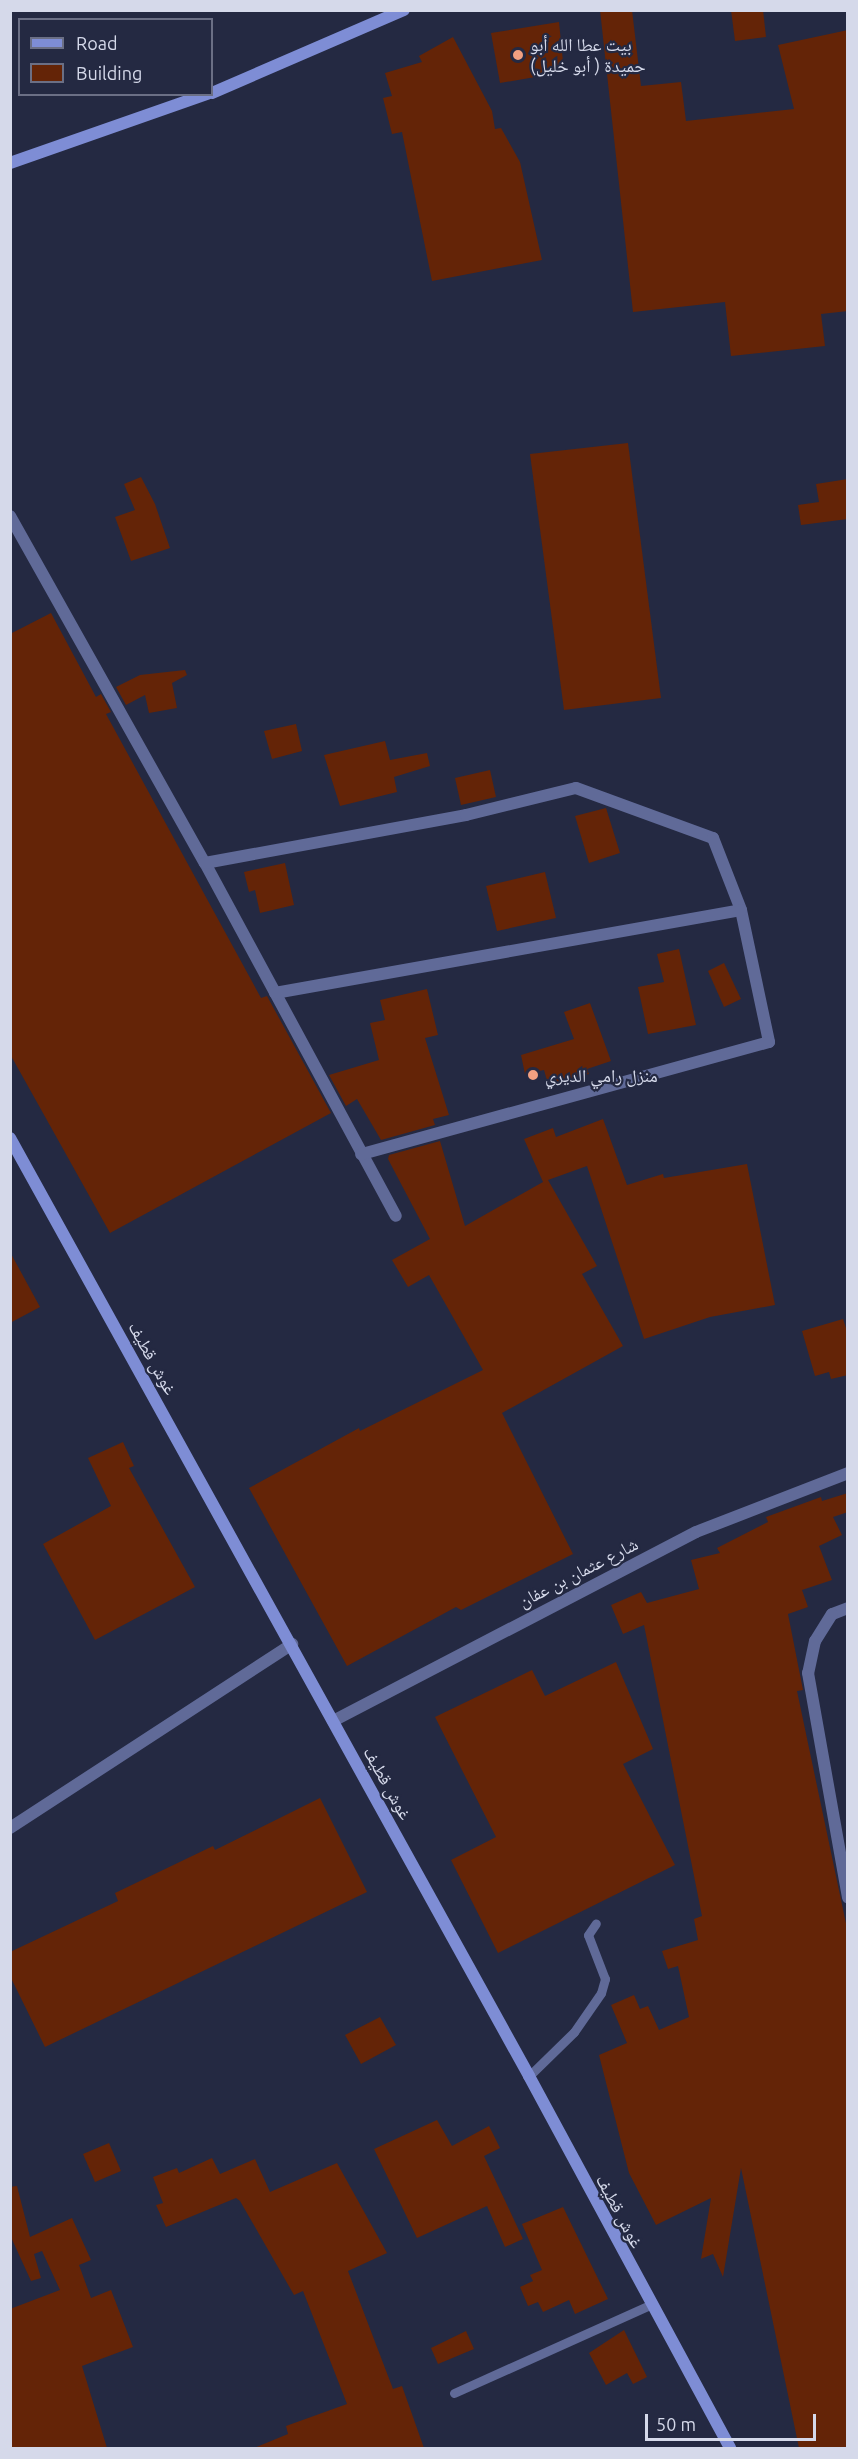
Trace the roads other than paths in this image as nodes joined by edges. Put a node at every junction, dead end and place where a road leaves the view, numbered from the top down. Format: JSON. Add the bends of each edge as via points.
{"nodes":[{"id":1,"x":404,"y":10,"type":"edge"},
{"id":2,"x":213,"y":93,"type":"edge"},
{"id":3,"x":201,"y":96,"type":"edge"},
{"id":4,"x":10,"y":163,"type":"edge"},
{"id":5,"x":10,"y":516,"type":"edge"},
{"id":6,"x":206,"y":864,"type":"junction"},
{"id":7,"x":741,"y":910,"type":"junction"},
{"id":8,"x":275,"y":993,"type":"junction"},
{"id":9,"x":10,"y":1138,"type":"edge"},
{"id":10,"x":361,"y":1154,"type":"junction"},
{"id":11,"x":396,"y":1216,"type":"dead end"},
{"id":12,"x":848,"y":1473,"type":"edge"},
{"id":13,"x":848,"y":1608,"type":"edge"},
{"id":14,"x":292,"y":1644,"type":"junction"},
{"id":15,"x":333,"y":1721,"type":"junction"},
{"id":16,"x":10,"y":1828,"type":"edge"},
{"id":17,"x":848,"y":1897,"type":"edge"},
{"id":18,"x":596,"y":1923,"type":"dead end"},
{"id":19,"x":529,"y":2076,"type":"junction"},
{"id":20,"x":650,"y":2305,"type":"junction"},
{"id":21,"x":454,"y":2393,"type":"dead end"},
{"id":22,"x":730,"y":2448,"type":"edge"}],
"edges":[{"from":1,"to":2,"type":"main road"},
{"from":3,"to":4,"type":"main road"},
{"from":5,"to":6,"type":"street"},
{"from":6,"to":7,"type":"street","via":[[466,815],[576,788],[713,838]]},
{"from":6,"to":8,"type":"street"},
{"from":7,"to":8,"type":"street"},
{"from":7,"to":10,"type":"street","via":[[769,1042]]},
{"from":8,"to":10,"type":"street"},
{"from":9,"to":14,"type":"main road","name":"غوش قطيف"},
{"from":10,"to":11,"type":"street"},
{"from":12,"to":15,"type":"street","name":"شارع عثمان بن عفان","via":[[696,1532]]},
{"from":13,"to":17,"type":"street","via":[[832,1614],[815,1641],[808,1673]]},
{"from":14,"to":15,"type":"main road","name":"غوش قطيف"},
{"from":14,"to":16,"type":"street"},
{"from":15,"to":19,"type":"main road","name":"غوش قطيف"},
{"from":18,"to":19,"type":"lane","via":[[588,1935],[604,1979],[601,1993],[574,2032]]},
{"from":19,"to":20,"type":"main road","name":"غوش قطيف"},
{"from":20,"to":21,"type":"lane"},
{"from":20,"to":22,"type":"main road","name":"غوش قطيف"}]}
